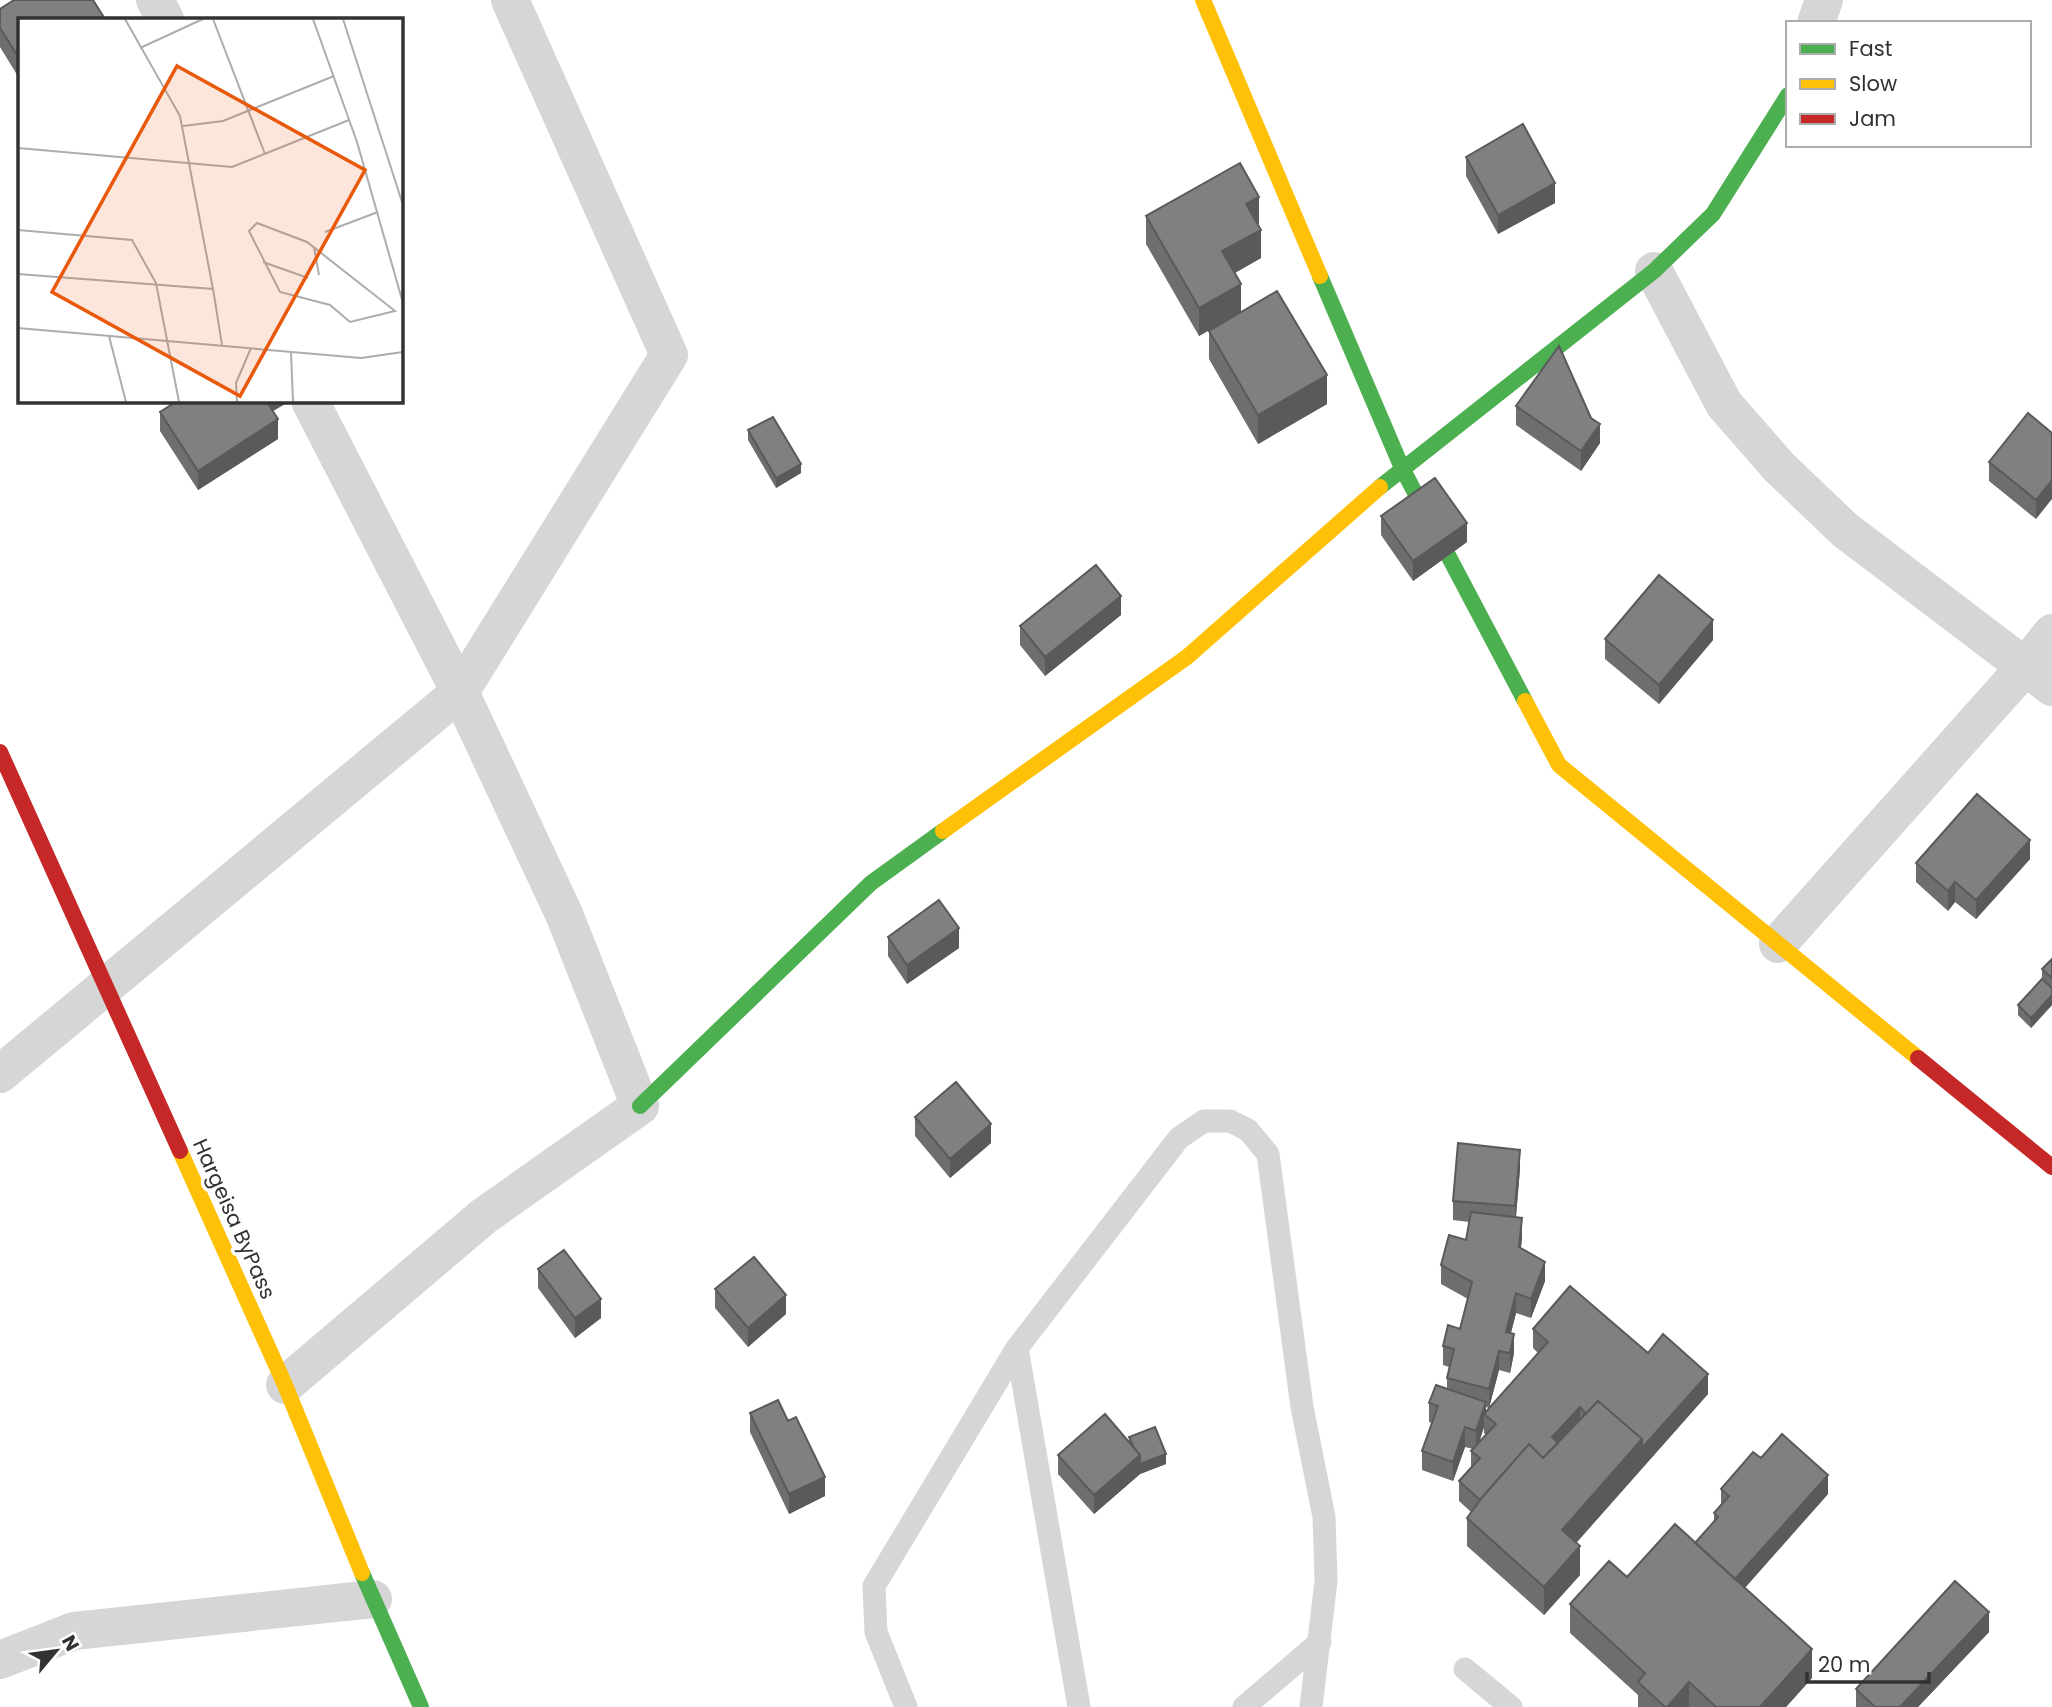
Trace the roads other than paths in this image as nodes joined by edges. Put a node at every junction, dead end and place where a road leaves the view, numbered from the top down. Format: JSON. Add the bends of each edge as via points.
{"nodes":[{"id":1,"x":155,"y":0,"type":"edge"},
{"id":2,"x":510,"y":0,"type":"edge"},
{"id":3,"x":1203,"y":0,"type":"edge"},
{"id":4,"x":1824,"y":0,"type":"edge"},
{"id":5,"x":164,"y":18,"type":"edge"},
{"id":6,"x":1817,"y":21,"type":"edge"},
{"id":7,"x":1786,"y":97,"type":"edge"},
{"id":8,"x":1654,"y":271,"type":"junction"},
{"id":9,"x":311,"y":402,"type":"edge"},
{"id":10,"x":1402,"y":468,"type":"junction"},
{"id":11,"x":2052,"y":633,"type":"edge"},
{"id":12,"x":2038,"y":677,"type":"edge"},
{"id":13,"x":460,"y":692,"type":"junction"},
{"id":14,"x":0,"y":752,"type":"edge"},
{"id":15,"x":1778,"y":944,"type":"junction"},
{"id":16,"x":105,"y":985,"type":"junction"},
{"id":17,"x":0,"y":1074,"type":"edge"},
{"id":18,"x":640,"y":1106,"type":"junction"},
{"id":19,"x":2052,"y":1167,"type":"edge"},
{"id":20,"x":1017,"y":1348,"type":"junction"},
{"id":21,"x":285,"y":1385,"type":"junction"},
{"id":22,"x":373,"y":1599,"type":"junction"},
{"id":23,"x":1320,"y":1642,"type":"junction"},
{"id":24,"x":0,"y":1660,"type":"edge"},
{"id":25,"x":1465,"y":1669,"type":"dead end"},
{"id":26,"x":421,"y":1707,"type":"edge"},
{"id":27,"x":906,"y":1707,"type":"edge"},
{"id":28,"x":1079,"y":1707,"type":"edge"},
{"id":29,"x":1244,"y":1707,"type":"edge"},
{"id":30,"x":1311,"y":1707,"type":"edge"},
{"id":31,"x":1511,"y":1707,"type":"edge"}],
"edges":[{"from":1,"to":5,"type":"street"},
{"from":2,"to":13,"type":"street","via":[[669,355]]},
{"from":3,"to":10,"type":"main road"},
{"from":4,"to":6,"type":"street"},
{"from":7,"to":8,"type":"main road","via":[[1713,214]]},
{"from":8,"to":10,"type":"main road"},
{"from":8,"to":12,"type":"street","via":[[1724,404],[1779,467],[1844,530]]},
{"from":9,"to":13,"type":"street"},
{"from":10,"to":15,"type":"main road","via":[[1559,765]]},
{"from":10,"to":18,"type":"main road","via":[[1187,657],[871,883]]},
{"from":11,"to":12,"type":"street"},
{"from":12,"to":15,"type":"street"},
{"from":13,"to":16,"type":"street"},
{"from":13,"to":18,"type":"street","via":[[564,914]]},
{"from":14,"to":16,"type":"main road","name":"Hargeisa ByPass"},
{"from":15,"to":19,"type":"main road"},
{"from":16,"to":17,"type":"street"},
{"from":16,"to":21,"type":"main road","name":"Hargeisa ByPass"},
{"from":18,"to":21,"type":"street","via":[[484,1216]]},
{"from":20,"to":23,"type":"lane","via":[[1179,1138],[1204,1121],[1230,1121],[1248,1130],[1268,1154],[1302,1407],[1324,1517],[1326,1581]]},
{"from":20,"to":27,"type":"lane","via":[[874,1586],[876,1632]]},
{"from":20,"to":28,"type":"lane"},
{"from":21,"to":22,"type":"main road","name":"Hargeisa ByPass"},
{"from":22,"to":24,"type":"street","via":[[74,1632]]},
{"from":22,"to":26,"type":"main road","name":"Hargeisa ByPass"},
{"from":23,"to":29,"type":"lane"},
{"from":23,"to":30,"type":"lane"},
{"from":25,"to":31,"type":"lane"}]}
